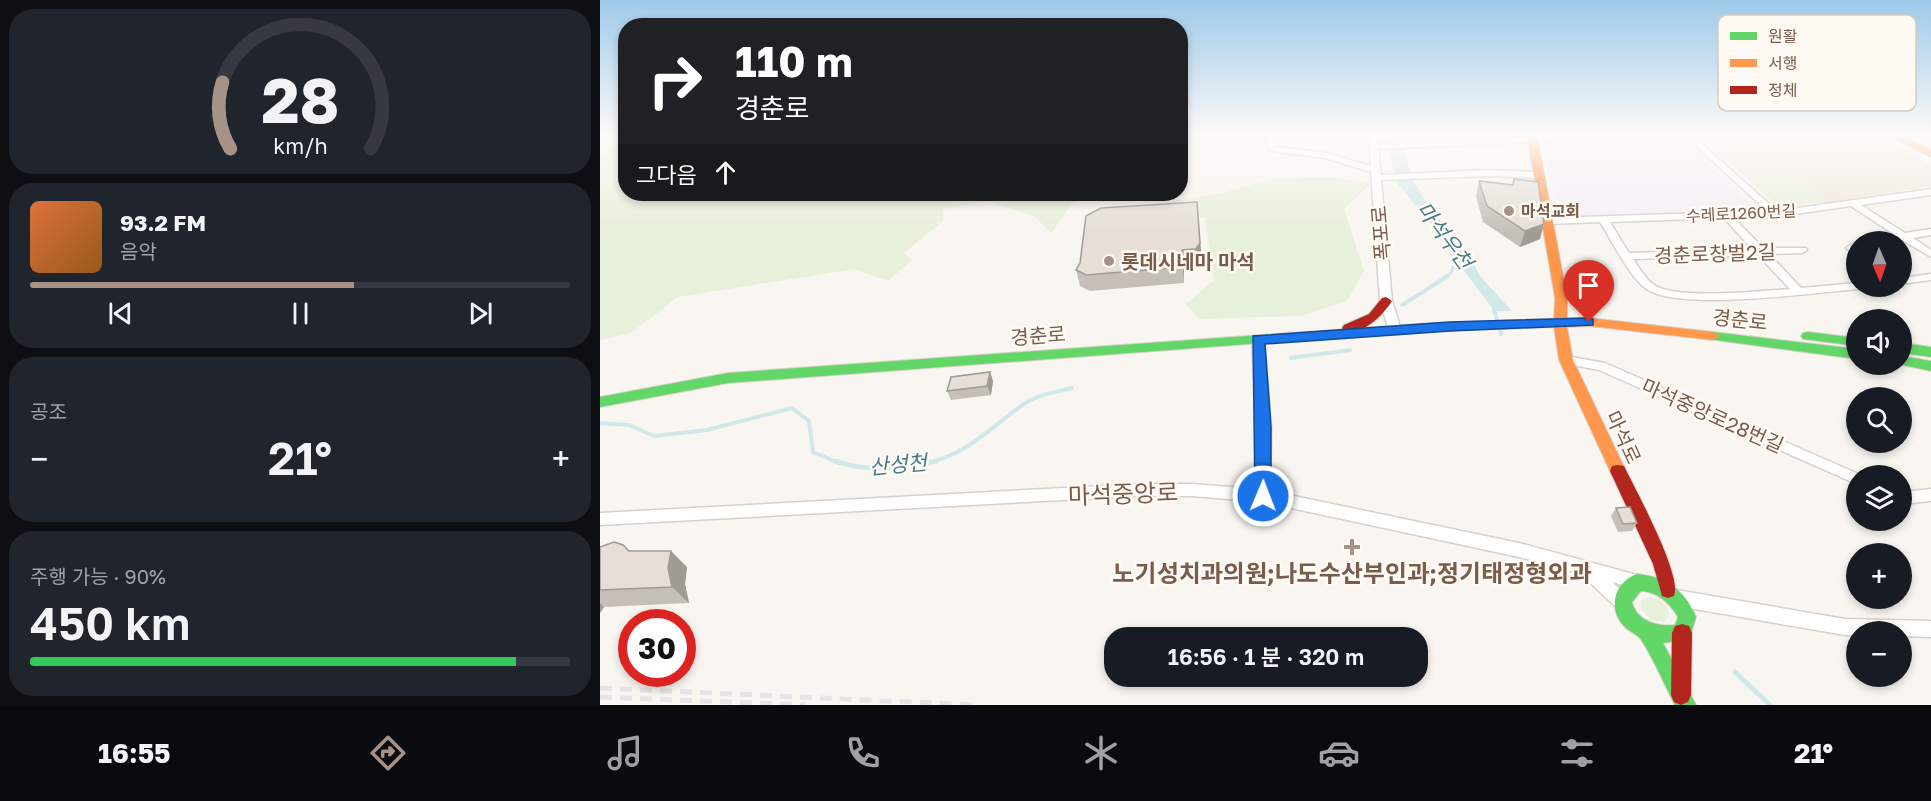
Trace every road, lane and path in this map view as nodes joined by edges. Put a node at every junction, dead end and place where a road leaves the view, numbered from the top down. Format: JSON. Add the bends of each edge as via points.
{"nodes":[{"id":1,"x":1358,"y":168,"type":"edge"},
{"id":2,"x":1375,"y":168,"type":"edge"},
{"id":3,"x":1537,"y":168,"type":"edge"},
{"id":4,"x":1724,"y":168,"type":"edge"},
{"id":5,"x":1375,"y":174,"type":"junction"},
{"id":6,"x":1538,"y":174,"type":"junction"},
{"id":7,"x":1931,"y":192,"type":"edge"},
{"id":8,"x":1852,"y":203,"type":"junction"},
{"id":9,"x":1775,"y":214,"type":"junction"},
{"id":10,"x":1726,"y":215,"type":"junction"},
{"id":11,"x":1603,"y":219,"type":"junction"},
{"id":12,"x":1549,"y":221,"type":"junction"},
{"id":13,"x":1895,"y":231,"type":"edge"},
{"id":14,"x":1931,"y":232,"type":"edge"},
{"id":15,"x":1912,"y":235,"type":"edge"},
{"id":16,"x":1912,"y":242,"type":"edge"},
{"id":17,"x":1802,"y":250,"type":"dead end"},
{"id":18,"x":1760,"y":252,"type":"junction"},
{"id":19,"x":1931,"y":254,"type":"edge"},
{"id":20,"x":1628,"y":256,"type":"junction"},
{"id":21,"x":1931,"y":277,"type":"edge"},
{"id":22,"x":1912,"y":280,"type":"edge"},
{"id":23,"x":1846,"y":287,"type":"edge"},
{"id":24,"x":1798,"y":291,"type":"junction"},
{"id":25,"x":1386,"y":301,"type":"junction"},
{"id":26,"x":1560,"y":323,"type":"junction"},
{"id":27,"x":1618,"y":324,"type":"junction"},
{"id":28,"x":1395,"y":330,"type":"junction"},
{"id":29,"x":1334,"y":334,"type":"junction"},
{"id":30,"x":1258,"y":340,"type":"junction"},
{"id":31,"x":1846,"y":341,"type":"edge"},
{"id":32,"x":1912,"y":349,"type":"edge"},
{"id":33,"x":1931,"y":352,"type":"edge"},
{"id":34,"x":1846,"y":353,"type":"edge"},
{"id":35,"x":1566,"y":360,"type":"junction"},
{"id":36,"x":1912,"y":363,"type":"edge"},
{"id":37,"x":1931,"y":366,"type":"edge"},
{"id":38,"x":600,"y":402,"type":"edge"},
{"id":39,"x":1846,"y":473,"type":"edge"},
{"id":40,"x":1931,"y":495,"type":"edge"},
{"id":41,"x":1263,"y":496,"type":"junction"},
{"id":42,"x":1912,"y":497,"type":"edge"},
{"id":43,"x":600,"y":519,"type":"edge"},
{"id":44,"x":1576,"y":565,"type":"junction"},
{"id":45,"x":1637,"y":582,"type":"junction"},
{"id":46,"x":1673,"y":594,"type":"junction"},
{"id":47,"x":1623,"y":603,"type":"junction"},
{"id":48,"x":1710,"y":603,"type":"junction"},
{"id":49,"x":1684,"y":625,"type":"junction"},
{"id":50,"x":1931,"y":629,"type":"edge"},
{"id":51,"x":1647,"y":633,"type":"junction"},
{"id":52,"x":1684,"y":700,"type":"edge"}],
"edges":[{"from":1,"to":5,"type":"street"},
{"from":2,"to":5,"type":"street","name":"폭포로"},
{"from":3,"to":6,"type":"street","name":"마석로"},
{"from":4,"to":9,"type":"street"},
{"from":5,"to":6,"type":"street","via":[[1391,178]]},
{"from":5,"to":25,"type":"street","name":"폭포로"},
{"from":6,"to":12,"type":"street","name":"마석로"},
{"from":7,"to":8,"type":"street","name":"수레로1260번길"},
{"from":8,"to":9,"type":"street","name":"수레로1260번길"},
{"from":8,"to":13,"type":"street"},
{"from":9,"to":10,"type":"street","name":"수레로1260번길"},
{"from":10,"to":11,"type":"street","name":"수레로1260번길"},
{"from":10,"to":18,"type":"street"},
{"from":11,"to":12,"type":"street","name":"수레로1260번길"},
{"from":11,"to":20,"type":"street","name":"경춘로창벌2길"},
{"from":12,"to":26,"type":"street","name":"마석로","via":[[1561,298]]},
{"from":14,"to":15,"type":"street"},
{"from":16,"to":19,"type":"street"},
{"from":17,"to":18,"type":"street","name":"경춘로창벌2길"},
{"from":18,"to":20,"type":"street","name":"경춘로창벌2길"},
{"from":18,"to":24,"type":"street"},
{"from":20,"to":24,"type":"street","name":"경춘로창벌2길","via":[[1650,287],[1663,294]]},
{"from":21,"to":22,"type":"street"},
{"from":23,"to":24,"type":"street","name":"경춘로창벌2길"},
{"from":25,"to":28,"type":"street","name":"폭포로"},
{"from":25,"to":29,"type":"street","via":[[1374,317]]},
{"from":26,"to":27,"type":"street","name":"경춘로"},
{"from":26,"to":28,"type":"street","name":"경춘로"},
{"from":26,"to":35,"type":"street","name":"마석로"},
{"from":27,"to":31,"type":"street","name":"경춘로","via":[[1657,321]]},
{"from":27,"to":34,"type":"street","name":"경춘로"},
{"from":28,"to":29,"type":"street","name":"경춘로"},
{"from":29,"to":30,"type":"street","name":"경춘로"},
{"from":30,"to":38,"type":"street","name":"경춘로","via":[[728,378]]},
{"from":30,"to":41,"type":"street","via":[[1264,427]]},
{"from":32,"to":33,"type":"street"},
{"from":35,"to":39,"type":"street","name":"마석중앙로28번길","via":[[1601,366]]},
{"from":35,"to":46,"type":"street","name":"마석로"},
{"from":36,"to":37,"type":"street"},
{"from":40,"to":42,"type":"street"},
{"from":41,"to":43,"type":"street","name":"마석중앙로","via":[[1138,490]]},
{"from":41,"to":44,"type":"street","name":"마석중앙로"},
{"from":44,"to":45,"type":"street","name":"마석중앙로"},
{"from":44,"to":47,"type":"street","via":[[1593,574]]},
{"from":45,"to":46,"type":"street","via":[[1658,585]]},
{"from":45,"to":47,"type":"street","via":[[1626,590]]},
{"from":46,"to":48,"type":"street"},
{"from":46,"to":49,"type":"street"},
{"from":47,"to":51,"type":"street","via":[[1631,620]]},
{"from":48,"to":49,"type":"street"},
{"from":48,"to":50,"type":"street","via":[[1845,627]]},
{"from":49,"to":51,"type":"street","via":[[1667,638]]},
{"from":49,"to":52,"type":"street"},
{"from":51,"to":52,"type":"street"}]}
